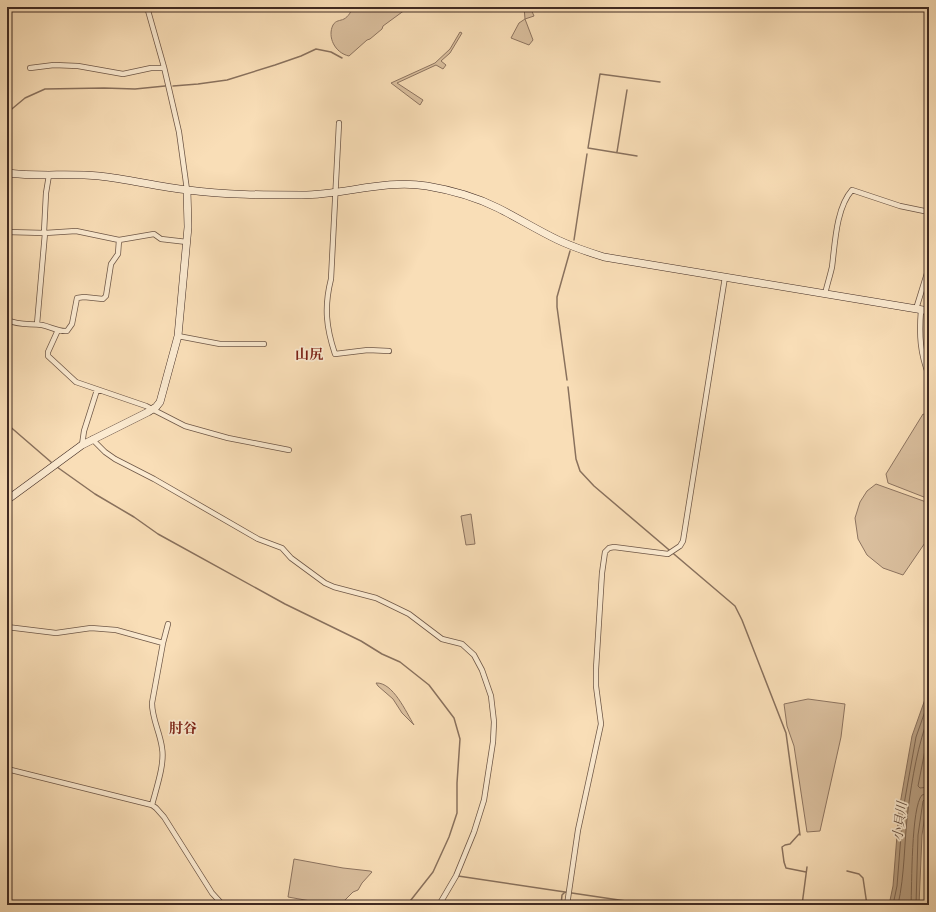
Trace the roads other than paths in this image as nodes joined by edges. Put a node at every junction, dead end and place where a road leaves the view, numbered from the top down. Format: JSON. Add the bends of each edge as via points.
{"nodes":[{"id":1,"x":147,"y":7,"type":"edge"},
{"id":2,"x":30,"y":68,"type":"dead end"},
{"id":3,"x":164,"y":68,"type":"junction"},
{"id":4,"x":339,"y":123,"type":"dead end"},
{"id":5,"x":7,"y":173,"type":"edge"},
{"id":6,"x":49,"y":175,"type":"junction"},
{"id":7,"x":187,"y":190,"type":"junction"},
{"id":8,"x":336,"y":192,"type":"junction"},
{"id":9,"x":929,"y":212,"type":"edge"},
{"id":10,"x":7,"y":232,"type":"edge"},
{"id":11,"x":45,"y":233,"type":"junction"},
{"id":12,"x":119,"y":240,"type":"junction"},
{"id":13,"x":187,"y":242,"type":"junction"},
{"id":14,"x":929,"y":267,"type":"edge"},
{"id":15,"x":725,"y":277,"type":"junction"},
{"id":16,"x":825,"y":294,"type":"junction"},
{"id":17,"x":919,"y":309,"type":"junction"},
{"id":18,"x":929,"y":311,"type":"edge"},
{"id":19,"x":7,"y":320,"type":"edge"},
{"id":20,"x":37,"y":324,"type":"junction"},
{"id":21,"x":58,"y":330,"type":"junction"},
{"id":22,"x":178,"y":336,"type":"junction"},
{"id":23,"x":264,"y":344,"type":"dead end"},
{"id":24,"x":389,"y":352,"type":"dead end"},
{"id":25,"x":929,"y":376,"type":"edge"},
{"id":26,"x":97,"y":390,"type":"junction"},
{"id":27,"x":152,"y":410,"type":"junction"},
{"id":28,"x":92,"y":439,"type":"junction"},
{"id":29,"x":82,"y":445,"type":"junction"},
{"id":30,"x":289,"y":450,"type":"dead end"},
{"id":31,"x":7,"y":500,"type":"edge"},
{"id":32,"x":168,"y":624,"type":"dead end"},
{"id":33,"x":7,"y":627,"type":"edge"},
{"id":34,"x":163,"y":643,"type":"junction"},
{"id":35,"x":7,"y":769,"type":"edge"},
{"id":36,"x":152,"y":805,"type":"junction"},
{"id":37,"x":223,"y":905,"type":"edge"},
{"id":38,"x":439,"y":905,"type":"edge"},
{"id":39,"x":567,"y":905,"type":"edge"}],
"edges":[{"from":1,"to":3,"type":"street"},
{"from":2,"to":3,"type":"street","via":[[78,66],[123,74]]},
{"from":3,"to":7,"type":"street","via":[[180,132]]},
{"from":4,"to":8,"type":"street"},
{"from":5,"to":6,"type":"street"},
{"from":6,"to":7,"type":"street","via":[[100,176]]},
{"from":6,"to":11,"type":"street"},
{"from":7,"to":8,"type":"street","via":[[303,195]]},
{"from":7,"to":13,"type":"street"},
{"from":8,"to":15,"type":"street","via":[[396,184],[415,184],[452,191],[497,208],[556,239],[591,253]]},
{"from":8,"to":24,"type":"street","via":[[331,279],[326,314],[329,336],[335,354],[368,350]]},
{"from":9,"to":16,"type":"street","via":[[900,206],[852,190],[844,202],[840,215]]},
{"from":10,"to":11,"type":"street"},
{"from":11,"to":12,"type":"street","via":[[76,231]]},
{"from":11,"to":20,"type":"street"},
{"from":12,"to":13,"type":"street","via":[[150,234],[161,239]]},
{"from":12,"to":21,"type":"street","via":[[118,254],[111,264],[105,298],[77,298],[70,328],[67,331]]},
{"from":13,"to":22,"type":"street"},
{"from":14,"to":17,"type":"street"},
{"from":15,"to":16,"type":"street"},
{"from":15,"to":39,"type":"street","via":[[683,541],[675,551],[668,554],[614,547],[605,552],[596,677],[601,724],[578,830]]},
{"from":16,"to":17,"type":"street"},
{"from":17,"to":18,"type":"street"},
{"from":17,"to":25,"type":"street","via":[[921,353]]},
{"from":19,"to":20,"type":"street","via":[[19,324]]},
{"from":20,"to":21,"type":"street"},
{"from":21,"to":26,"type":"street","via":[[47,354],[48,358],[76,382]]},
{"from":22,"to":23,"type":"street","via":[[220,344]]},
{"from":22,"to":27,"type":"street","via":[[161,398]]},
{"from":26,"to":27,"type":"street"},
{"from":26,"to":29,"type":"street","via":[[84,430]]},
{"from":27,"to":28,"type":"street"},
{"from":27,"to":30,"type":"street","via":[[185,426],[228,438]]},
{"from":28,"to":29,"type":"street"},
{"from":28,"to":38,"type":"street","via":[[115,459],[258,539],[282,548],[291,558],[325,583],[376,598],[409,614],[442,639],[462,644],[474,655],[491,696],[493,742],[484,800],[474,832],[456,876]]},
{"from":29,"to":31,"type":"street"},
{"from":32,"to":34,"type":"street"},
{"from":33,"to":34,"type":"street","via":[[56,633],[92,628],[116,630]]},
{"from":34,"to":36,"type":"street","via":[[152,703],[163,757]]},
{"from":35,"to":36,"type":"street"},
{"from":36,"to":37,"type":"street","via":[[164,817],[212,893]]}]}
